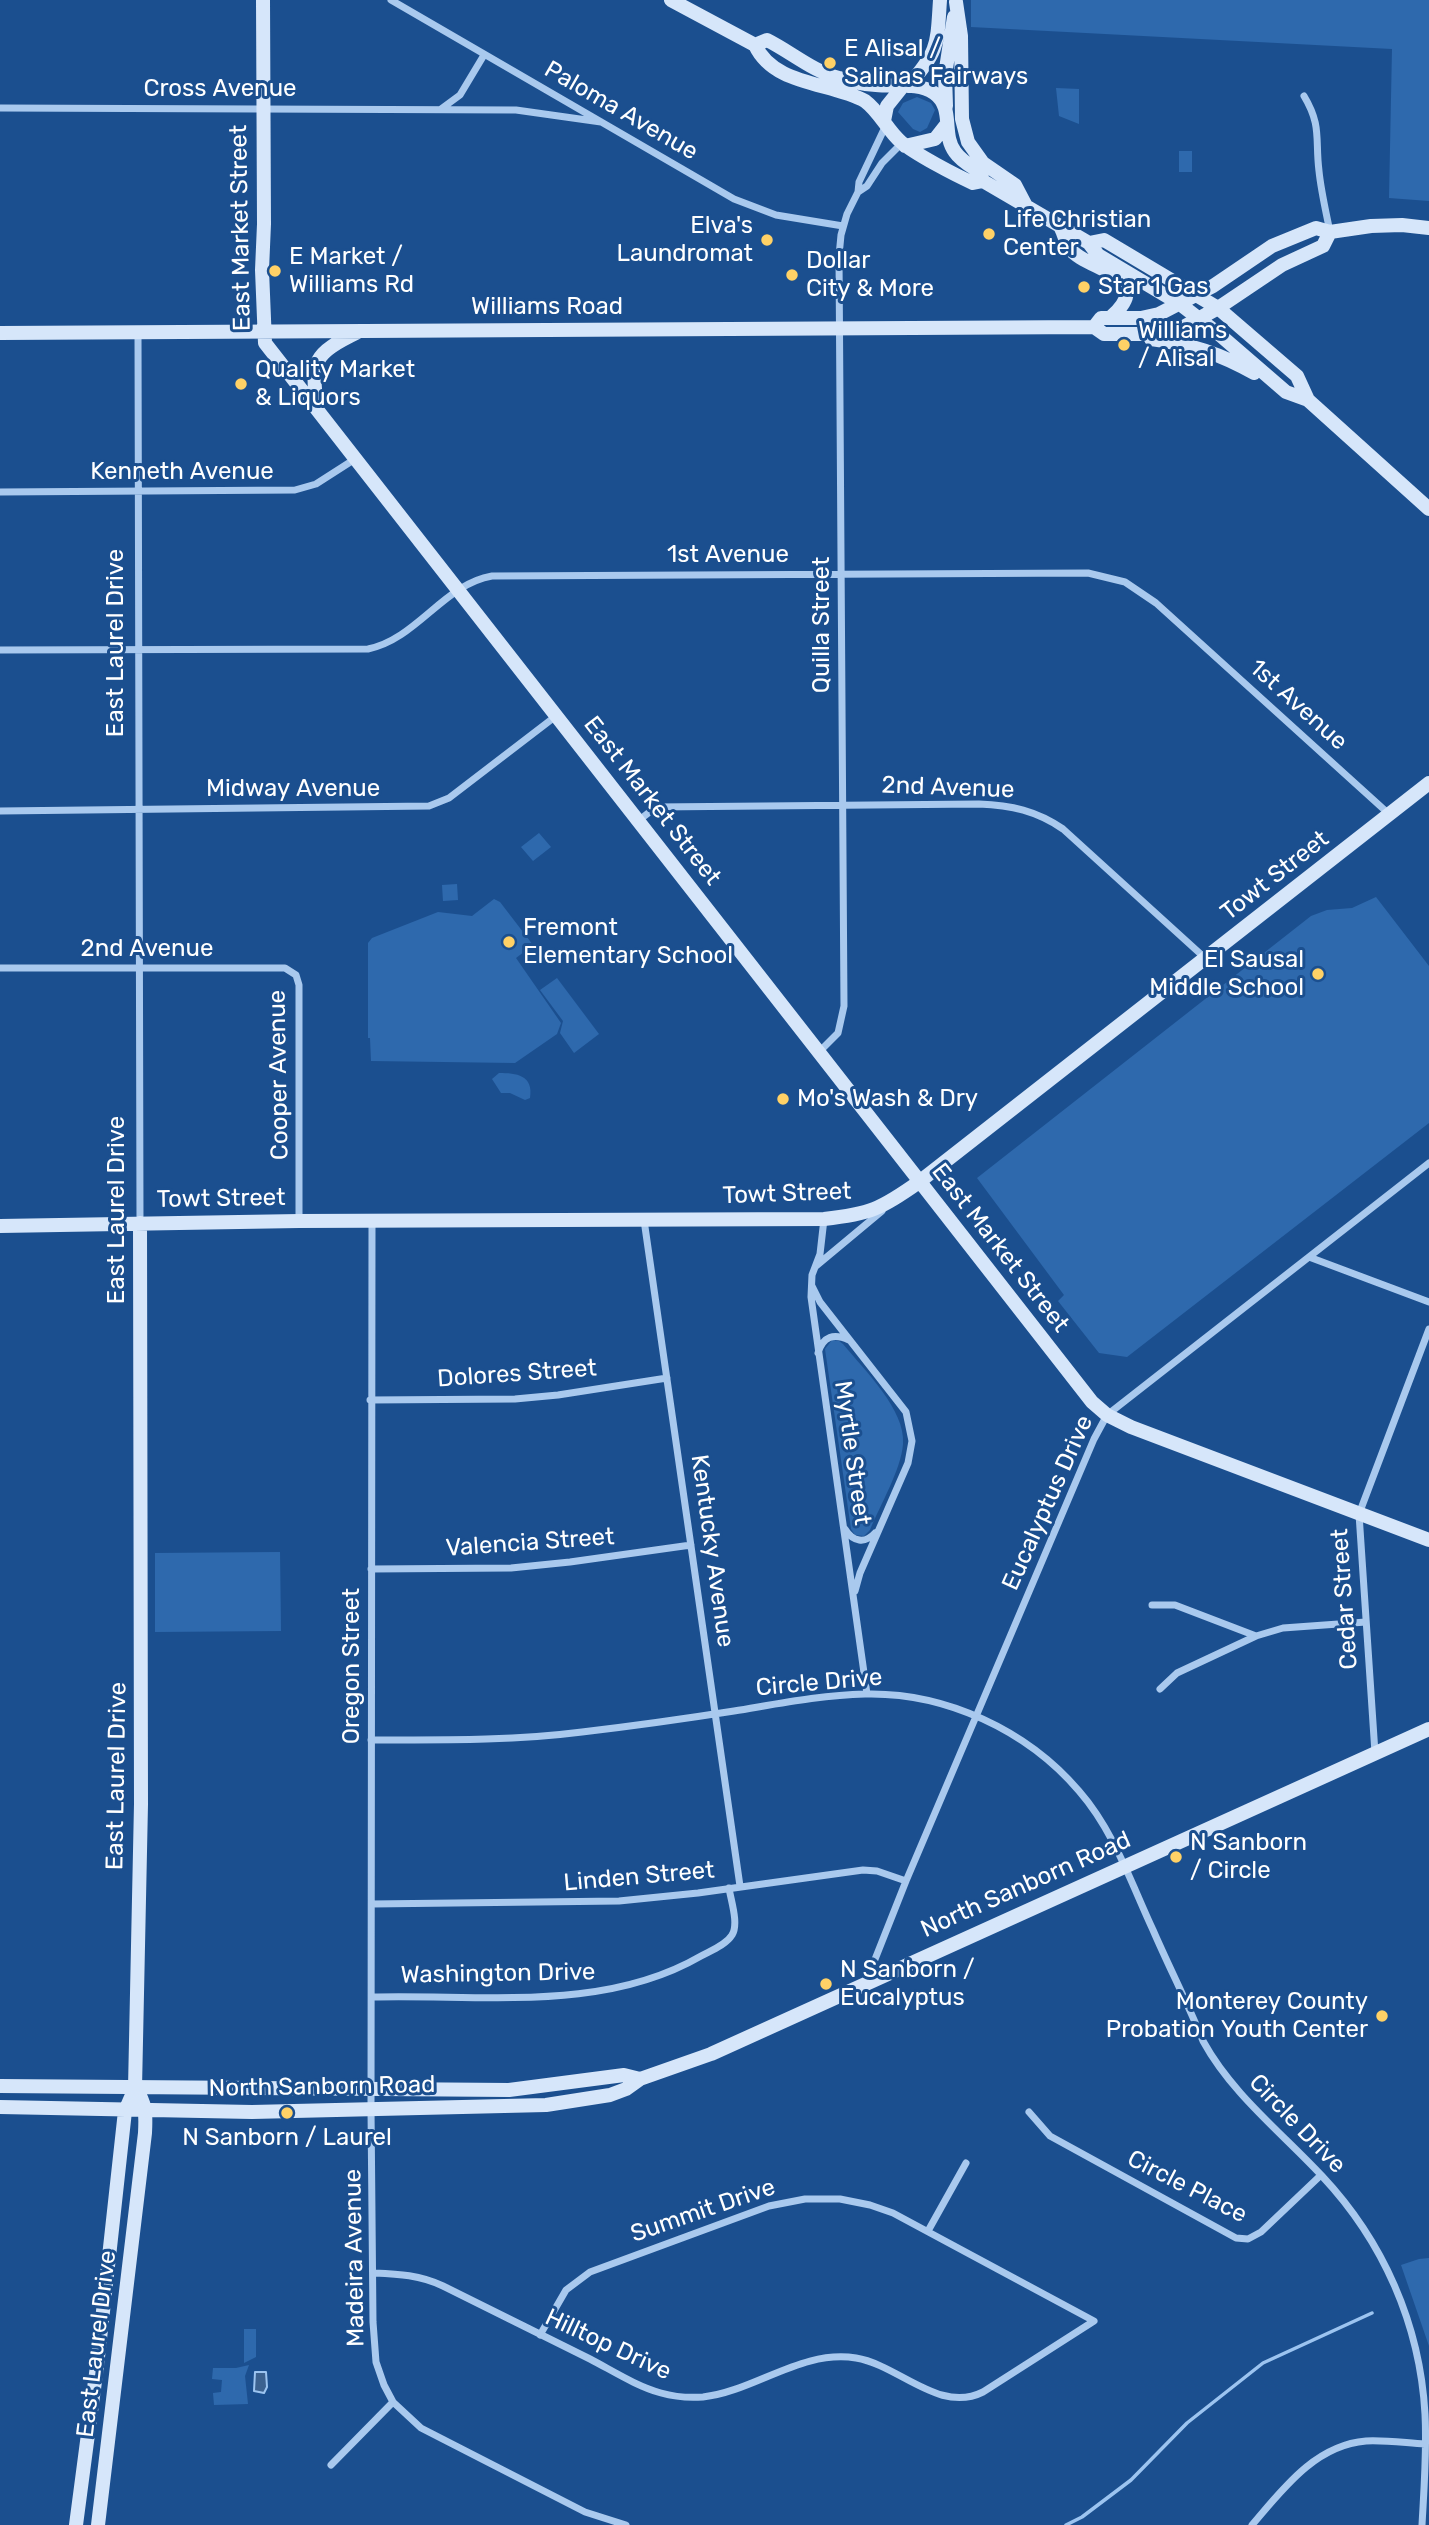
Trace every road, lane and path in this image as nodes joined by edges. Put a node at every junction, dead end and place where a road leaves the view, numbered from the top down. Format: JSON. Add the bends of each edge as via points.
{"nodes":[{"id":1,"x":263,"y":0,"type":"edge"},
{"id":2,"x":391,"y":0,"type":"edge"},
{"id":3,"x":671,"y":0,"type":"edge"},
{"id":4,"x":940,"y":0,"type":"edge"},
{"id":5,"x":956,"y":1,"type":"edge"},
{"id":6,"x":755,"y":45,"type":"junction"},
{"id":7,"x":785,"y":49,"type":"junction"},
{"id":8,"x":484,"y":55,"type":"junction"},
{"id":9,"x":776,"y":67,"type":"junction"},
{"id":10,"x":906,"y":86,"type":"junction"},
{"id":11,"x":1304,"y":96,"type":"dead end"},
{"id":12,"x":946,"y":106,"type":"junction"},
{"id":13,"x":0,"y":107,"type":"edge"},
{"id":14,"x":262,"y":108,"type":"junction"},
{"id":15,"x":441,"y":109,"type":"junction"},
{"id":16,"x":601,"y":122,"type":"junction"},
{"id":17,"x":885,"y":123,"type":"junction"},
{"id":18,"x":946,"y":125,"type":"junction"},
{"id":19,"x":904,"y":144,"type":"junction"},
{"id":20,"x":983,"y":181,"type":"junction"},
{"id":21,"x":858,"y":192,"type":"junction"},
{"id":22,"x":1027,"y":207,"type":"junction"},
{"id":23,"x":843,"y":226,"type":"junction"},
{"id":24,"x":1061,"y":228,"type":"junction"},
{"id":25,"x":1429,"y":228,"type":"edge"},
{"id":26,"x":1330,"y":232,"type":"junction"},
{"id":27,"x":1088,"y":243,"type":"junction"},
{"id":28,"x":1198,"y":294,"type":"junction"},
{"id":29,"x":1180,"y":304,"type":"junction"},
{"id":30,"x":1218,"y":308,"type":"junction"},
{"id":31,"x":1111,"y":317,"type":"junction"},
{"id":32,"x":1200,"y":318,"type":"junction"},
{"id":33,"x":1094,"y":327,"type":"junction"},
{"id":34,"x":841,"y":329,"type":"junction"},
{"id":35,"x":263,"y":331,"type":"junction"},
{"id":36,"x":361,"y":331,"type":"junction"},
{"id":37,"x":138,"y":332,"type":"junction"},
{"id":38,"x":0,"y":333,"type":"edge"},
{"id":39,"x":1137,"y":335,"type":"junction"},
{"id":40,"x":1286,"y":392,"type":"junction"},
{"id":41,"x":1308,"y":400,"type":"junction"},
{"id":42,"x":318,"y":410,"type":"junction"},
{"id":43,"x":356,"y":458,"type":"junction"},
{"id":44,"x":139,"y":491,"type":"junction"},
{"id":45,"x":0,"y":492,"type":"edge"},
{"id":46,"x":1429,"y":509,"type":"edge"},
{"id":47,"x":841,"y":574,"type":"junction"},
{"id":48,"x":459,"y":590,"type":"junction"},
{"id":49,"x":138,"y":649,"type":"junction"},
{"id":50,"x":0,"y":650,"type":"edge"},
{"id":51,"x":556,"y":715,"type":"junction"},
{"id":52,"x":1429,"y":783,"type":"edge"},
{"id":53,"x":842,"y":806,"type":"junction"},
{"id":54,"x":139,"y":809,"type":"junction"},
{"id":55,"x":0,"y":810,"type":"edge"},
{"id":56,"x":1389,"y":814,"type":"junction"},
{"id":57,"x":638,"y":821,"type":"junction"},
{"id":58,"x":1205,"y":959,"type":"junction"},
{"id":59,"x":0,"y":968,"type":"edge"},
{"id":60,"x":139,"y":968,"type":"junction"},
{"id":61,"x":293,"y":971,"type":"joint"},
{"id":62,"x":818,"y":1052,"type":"junction"},
{"id":63,"x":1429,"y":1163,"type":"edge"},
{"id":64,"x":919,"y":1182,"type":"junction"},
{"id":65,"x":899,"y":1196,"type":"junction"},
{"id":66,"x":824,"y":1219,"type":"junction"},
{"id":67,"x":644,"y":1220,"type":"junction"},
{"id":68,"x":299,"y":1221,"type":"junction"},
{"id":69,"x":372,"y":1222,"type":"junction"},
{"id":70,"x":140,"y":1223,"type":"junction"},
{"id":71,"x":0,"y":1226,"type":"edge"},
{"id":72,"x":1309,"y":1257,"type":"junction"},
{"id":73,"x":816,"y":1267,"type":"junction"},
{"id":74,"x":812,"y":1284,"type":"junction"},
{"id":75,"x":1429,"y":1302,"type":"edge"},
{"id":76,"x":1429,"y":1329,"type":"edge"},
{"id":77,"x":853,"y":1342,"type":"junction"},
{"id":78,"x":818,"y":1354,"type":"junction"},
{"id":79,"x":667,"y":1378,"type":"junction"},
{"id":80,"x":370,"y":1400,"type":"junction"},
{"id":81,"x":1107,"y":1415,"type":"junction"},
{"id":82,"x":1359,"y":1514,"type":"junction"},
{"id":83,"x":842,"y":1522,"type":"junction"},
{"id":84,"x":878,"y":1529,"type":"junction"},
{"id":85,"x":1429,"y":1541,"type":"edge"},
{"id":86,"x":691,"y":1545,"type":"junction"},
{"id":87,"x":371,"y":1569,"type":"junction"},
{"id":88,"x":854,"y":1599,"type":"junction"},
{"id":89,"x":1152,"y":1605,"type":"dead end"},
{"id":90,"x":1366,"y":1622,"type":"junction"},
{"id":91,"x":1256,"y":1636,"type":"junction"},
{"id":92,"x":1160,"y":1689,"type":"dead end"},
{"id":93,"x":867,"y":1694,"type":"junction"},
{"id":94,"x":716,"y":1714,"type":"junction"},
{"id":95,"x":975,"y":1717,"type":"junction"},
{"id":96,"x":1429,"y":1730,"type":"edge"},
{"id":97,"x":371,"y":1740,"type":"junction"},
{"id":98,"x":1375,"y":1754,"type":"junction"},
{"id":99,"x":1124,"y":1866,"type":"junction"},
{"id":100,"x":906,"y":1881,"type":"junction"},
{"id":101,"x":740,"y":1886,"type":"junction"},
{"id":102,"x":729,"y":1888,"type":"junction"},
{"id":103,"x":372,"y":1904,"type":"junction"},
{"id":104,"x":866,"y":1983,"type":"junction"},
{"id":105,"x":372,"y":1997,"type":"junction"},
{"id":106,"x":640,"y":2079,"type":"junction"},
{"id":107,"x":0,"y":2085,"type":"edge"},
{"id":108,"x":135,"y":2088,"type":"junction"},
{"id":109,"x":371,"y":2088,"type":"junction"},
{"id":110,"x":0,"y":2107,"type":"edge"},
{"id":111,"x":371,"y":2109,"type":"junction"},
{"id":112,"x":124,"y":2110,"type":"junction"},
{"id":113,"x":146,"y":2111,"type":"junction"},
{"id":114,"x":1029,"y":2112,"type":"dead end"},
{"id":115,"x":966,"y":2163,"type":"dead end"},
{"id":116,"x":1321,"y":2175,"type":"junction"},
{"id":117,"x":928,"y":2231,"type":"junction"},
{"id":118,"x":374,"y":2273,"type":"junction"},
{"id":119,"x":1094,"y":2321,"type":"joint"},
{"id":120,"x":540,"y":2335,"type":"junction"},
{"id":121,"x":393,"y":2402,"type":"junction"},
{"id":122,"x":1425,"y":2444,"type":"junction"},
{"id":123,"x":331,"y":2465,"type":"dead end"},
{"id":124,"x":76,"y":2525,"type":"edge"},
{"id":125,"x":98,"y":2525,"type":"edge"},
{"id":126,"x":626,"y":2525,"type":"edge"},
{"id":127,"x":1252,"y":2525,"type":"edge"},
{"id":128,"x":1422,"y":2525,"type":"edge"}],
"edges":[{"from":1,"to":14,"type":"main road","name":"East Market Street"},
{"from":2,"to":8,"type":"street","name":"Paloma Avenue"},
{"from":3,"to":6,"type":"main road"},
{"from":4,"to":10,"type":"main road","via":[[933,54]]},
{"from":5,"to":12,"type":"main road","via":[[945,75]]},
{"from":5,"to":22,"type":"main road","via":[[962,119],[968,142],[983,163],[1015,185]]},
{"from":6,"to":7,"type":"main road","via":[[768,40]]},
{"from":6,"to":9,"type":"main road","via":[[761,58]]},
{"from":7,"to":9,"type":"main road","via":[[777,57]]},
{"from":7,"to":10,"type":"main road","via":[[827,75]]},
{"from":8,"to":15,"type":"street","via":[[460,95]]},
{"from":8,"to":16,"type":"street","name":"Paloma Avenue"},
{"from":9,"to":17,"type":"main road","via":[[807,83],[860,98]]},
{"from":10,"to":12,"type":"main road","via":[[931,91]]},
{"from":10,"to":17,"type":"main road","via":[[887,106]]},
{"from":11,"to":26,"type":"street","via":[[1317,125],[1318,168]]},
{"from":12,"to":18,"type":"main road"},
{"from":13,"to":14,"type":"street","name":"Cross Avenue"},
{"from":14,"to":15,"type":"street","name":"Cross Avenue"},
{"from":14,"to":35,"type":"main road","name":"East Market Street"},
{"from":15,"to":16,"type":"street","name":"Cross Avenue","via":[[524,110]]},
{"from":16,"to":23,"type":"street","name":"Paloma Avenue","via":[[742,202],[776,215]]},
{"from":17,"to":19,"type":"main road"},
{"from":17,"to":21,"type":"street","name":"Quilla Street"},
{"from":18,"to":19,"type":"main road","via":[[934,139]]},
{"from":18,"to":20,"type":"main road","via":[[953,150],[980,172]]},
{"from":19,"to":20,"type":"main road","via":[[973,183]]},
{"from":19,"to":21,"type":"street","name":"Quilla Street"},
{"from":20,"to":22,"type":"main road"},
{"from":21,"to":23,"type":"street","name":"Quilla Street"},
{"from":22,"to":24,"type":"main road"},
{"from":23,"to":34,"type":"street","name":"Quilla Street"},
{"from":24,"to":27,"type":"main road"},
{"from":24,"to":31,"type":"main road","via":[[1070,249],[1125,285],[1124,303]]},
{"from":25,"to":26,"type":"main road","via":[[1371,226]]},
{"from":26,"to":28,"type":"main road","via":[[1316,228],[1288,238]]},
{"from":26,"to":30,"type":"main road","name":"Williams Road","via":[[1323,246],[1275,270]]},
{"from":27,"to":28,"type":"main road","via":[[1104,240]]},
{"from":27,"to":29,"type":"main road","via":[[1098,255]]},
{"from":28,"to":29,"type":"main road"},
{"from":28,"to":30,"type":"main road"},
{"from":29,"to":31,"type":"main road","via":[[1150,317]]},
{"from":29,"to":32,"type":"main road"},
{"from":30,"to":32,"type":"main road","name":"Williams Road"},
{"from":30,"to":41,"type":"main road","via":[[1297,376]]},
{"from":31,"to":33,"type":"main road","via":[[1101,318]]},
{"from":32,"to":39,"type":"main road","name":"Williams Road","via":[[1175,331]]},
{"from":32,"to":40,"type":"main road"},
{"from":33,"to":34,"type":"main road","name":"Williams Road"},
{"from":33,"to":39,"type":"main road","name":"Williams Road","via":[[1104,334]]},
{"from":34,"to":36,"type":"main road","name":"Williams Road"},
{"from":34,"to":47,"type":"street","name":"Quilla Street"},
{"from":35,"to":36,"type":"main road","name":"Williams Road"},
{"from":35,"to":37,"type":"main road","name":"Williams Road"},
{"from":35,"to":42,"type":"main road","name":"East Market Street","via":[[265,343]]},
{"from":36,"to":42,"type":"main road","via":[[330,346],[319,359],[314,375]]},
{"from":37,"to":38,"type":"main road","name":"Williams Road"},
{"from":37,"to":44,"type":"street","name":"East Laurel Drive"},
{"from":39,"to":40,"type":"main road","via":[[1215,353]]},
{"from":40,"to":41,"type":"main road"},
{"from":41,"to":46,"type":"main road"},
{"from":42,"to":43,"type":"main road","name":"East Market Street"},
{"from":43,"to":44,"type":"street","name":"Kenneth Avenue","via":[[322,481],[295,490]]},
{"from":43,"to":48,"type":"main road","name":"East Market Street"},
{"from":44,"to":45,"type":"street","name":"Kenneth Avenue"},
{"from":44,"to":49,"type":"street","name":"East Laurel Drive"},
{"from":47,"to":48,"type":"street","name":"1st Avenue","via":[[492,576]]},
{"from":47,"to":53,"type":"street","name":"Quilla Street"},
{"from":47,"to":56,"type":"street","name":"1st Avenue","via":[[1088,573],[1125,582],[1156,603]]},
{"from":48,"to":49,"type":"street","name":"1st Avenue","via":[[395,639],[368,649]]},
{"from":48,"to":51,"type":"main road","name":"East Market Street"},
{"from":49,"to":50,"type":"street","name":"1st Avenue"},
{"from":49,"to":54,"type":"street","name":"East Laurel Drive"},
{"from":51,"to":54,"type":"street","name":"Midway Avenue","via":[[457,793],[434,805]]},
{"from":51,"to":57,"type":"main road","name":"East Market Street"},
{"from":52,"to":56,"type":"main road","name":"Towt Street"},
{"from":53,"to":57,"type":"street","name":"2nd Avenue","via":[[656,807]]},
{"from":53,"to":58,"type":"street","name":"2nd Avenue","via":[[992,804],[1038,814],[1063,829]]},
{"from":53,"to":62,"type":"street","name":"Quilla Street","via":[[843,1014],[838,1033]]},
{"from":54,"to":55,"type":"street","name":"Midway Avenue"},
{"from":54,"to":60,"type":"street","name":"East Laurel Drive"},
{"from":56,"to":58,"type":"main road","name":"Towt Street"},
{"from":57,"to":62,"type":"main road","name":"East Market Street"},
{"from":58,"to":64,"type":"main road","name":"Towt Street"},
{"from":59,"to":60,"type":"street","name":"2nd Avenue"},
{"from":60,"to":61,"type":"street","name":"2nd Avenue"},
{"from":60,"to":70,"type":"street","name":"East Laurel Drive"},
{"from":61,"to":68,"type":"street","name":"Cooper Avenue","via":[[299,985]]},
{"from":62,"to":64,"type":"main road","name":"East Market Street"},
{"from":63,"to":72,"type":"street","name":"Eucalyptus Drive"},
{"from":64,"to":65,"type":"main road","name":"Towt Street"},
{"from":64,"to":81,"type":"main road","name":"East Market Street","via":[[1078,1385]]},
{"from":65,"to":66,"type":"main road","name":"Towt Street","via":[[861,1215]]},
{"from":65,"to":73,"type":"street"},
{"from":66,"to":67,"type":"main road","name":"Towt Street"},
{"from":66,"to":73,"type":"street","name":"Myrtle Street"},
{"from":67,"to":69,"type":"main road","name":"Towt Street"},
{"from":67,"to":79,"type":"street","name":"Kentucky Avenue"},
{"from":68,"to":69,"type":"main road","name":"Towt Street"},
{"from":68,"to":70,"type":"main road","name":"Towt Street"},
{"from":69,"to":80,"type":"street","name":"Oregon Street"},
{"from":70,"to":71,"type":"main road","name":"Towt Street"},
{"from":70,"to":108,"type":"main road","name":"East Laurel Drive","via":[[141,1804]]},
{"from":72,"to":75,"type":"street"},
{"from":72,"to":81,"type":"street","name":"Eucalyptus Drive"},
{"from":73,"to":74,"type":"street","name":"Myrtle Street"},
{"from":74,"to":77,"type":"street","via":[[820,1302]]},
{"from":74,"to":78,"type":"street","name":"Myrtle Street"},
{"from":76,"to":82,"type":"street","name":"Cedar Street"},
{"from":77,"to":78,"type":"street","via":[[832,1336],[822,1343]]},
{"from":77,"to":84,"type":"street","via":[[903,1407],[912,1435],[908,1463]]},
{"from":78,"to":83,"type":"street","name":"Myrtle Street"},
{"from":79,"to":80,"type":"street","name":"Dolores Street","via":[[515,1399]]},
{"from":79,"to":86,"type":"street","name":"Kentucky Avenue"},
{"from":80,"to":87,"type":"street","name":"Oregon Street"},
{"from":81,"to":82,"type":"main road","name":"East Market Street"},
{"from":81,"to":95,"type":"street","name":"Eucalyptus Drive"},
{"from":82,"to":85,"type":"main road","name":"East Market Street"},
{"from":82,"to":90,"type":"street","name":"Cedar Street"},
{"from":83,"to":84,"type":"street","via":[[858,1540],[870,1538]]},
{"from":83,"to":88,"type":"street","name":"Myrtle Street"},
{"from":84,"to":88,"type":"street"},
{"from":86,"to":87,"type":"street","name":"Valencia Street","via":[[511,1568]]},
{"from":86,"to":94,"type":"street","name":"Kentucky Avenue"},
{"from":87,"to":97,"type":"street","name":"Oregon Street"},
{"from":88,"to":93,"type":"street","name":"Myrtle Street"},
{"from":89,"to":91,"type":"street","via":[[1175,1605]]},
{"from":90,"to":91,"type":"street","via":[[1283,1628]]},
{"from":90,"to":98,"type":"street","name":"Cedar Street"},
{"from":91,"to":92,"type":"street","via":[[1177,1673]]},
{"from":93,"to":94,"type":"street","name":"Circle Drive"},
{"from":93,"to":95,"type":"street","name":"Circle Drive","via":[[921,1699]]},
{"from":94,"to":97,"type":"street","name":"Circle Drive","via":[[531,1738]]},
{"from":94,"to":101,"type":"street","name":"Kentucky Avenue"},
{"from":95,"to":99,"type":"street","name":"Circle Drive","via":[[1023,1741],[1057,1768],[1095,1812]]},
{"from":95,"to":100,"type":"street","name":"Eucalyptus Drive"},
{"from":96,"to":98,"type":"main road","name":"North Sanborn Road"},
{"from":97,"to":103,"type":"street","name":"Oregon Street"},
{"from":98,"to":99,"type":"main road","name":"North Sanborn Road"},
{"from":99,"to":104,"type":"main road","name":"North Sanborn Road"},
{"from":99,"to":116,"type":"street","name":"Circle Drive","via":[[1213,2059]]},
{"from":100,"to":101,"type":"street","name":"Linden Street","via":[[863,1870]]},
{"from":100,"to":104,"type":"street","name":"Eucalyptus Drive"},
{"from":101,"to":102,"type":"street","name":"Linden Street"},
{"from":102,"to":103,"type":"street","name":"Linden Street","via":[[605,1902]]},
{"from":102,"to":105,"type":"street","name":"Washington Drive","via":[[734,1925],[729,1938],[681,1967],[630,1986],[563,1996]]},
{"from":103,"to":105,"type":"street","name":"Oregon Street"},
{"from":104,"to":106,"type":"main road","name":"North Sanborn Road","via":[[711,2054]]},
{"from":105,"to":109,"type":"street","name":"Oregon Street"},
{"from":106,"to":109,"type":"main road","name":"North Sanborn Road","via":[[624,2076],[509,2090]]},
{"from":106,"to":111,"type":"main road","name":"North Sanborn Road","via":[[610,2095],[580,2101]]},
{"from":107,"to":108,"type":"main road","name":"North Sanborn Road"},
{"from":108,"to":109,"type":"main road","name":"North Sanborn Road"},
{"from":108,"to":112,"type":"main road","name":"East Laurel Drive"},
{"from":108,"to":113,"type":"main road","name":"East Laurel Drive"},
{"from":109,"to":111,"type":"street","name":"Oregon Street"},
{"from":110,"to":112,"type":"main road","name":"North Sanborn Road"},
{"from":111,"to":113,"type":"main road","name":"North Sanborn Road"},
{"from":111,"to":118,"type":"street","name":"Madeira Avenue"},
{"from":112,"to":113,"type":"main road","name":"North Sanborn Road"},
{"from":112,"to":124,"type":"main road","name":"East Laurel Drive"},
{"from":113,"to":125,"type":"main road","name":"East Laurel Drive"},
{"from":114,"to":116,"type":"street","name":"Circle Place","via":[[1050,2136],[1236,2238],[1248,2239],[1261,2232]]},
{"from":115,"to":117,"type":"street"},
{"from":116,"to":122,"type":"street","name":"Circle Drive","via":[[1367,2232],[1401,2299],[1421,2373]]},
{"from":117,"to":119,"type":"street","name":"Summit Drive"},
{"from":117,"to":120,"type":"street","name":"Summit Drive","via":[[893,2213],[854,2201],[815,2198],[780,2203],[582,2277],[562,2295]]},
{"from":118,"to":120,"type":"street","name":"Hilltop Drive","via":[[429,2279]]},
{"from":118,"to":121,"type":"street","name":"Madeira Avenue","via":[[376,2362]]},
{"from":119,"to":120,"type":"street","name":"Hilltop Drive","via":[[983,2392],[963,2399],[939,2394],[876,2362],[846,2356],[814,2360],[715,2395],[673,2396],[651,2390]]},
{"from":121,"to":123,"type":"street"},
{"from":121,"to":126,"type":"street","via":[[434,2436],[585,2512]]},
{"from":122,"to":127,"type":"street","via":[[1365,2441],[1331,2452],[1291,2480]]},
{"from":122,"to":128,"type":"street","name":"Circle Drive"}]}
